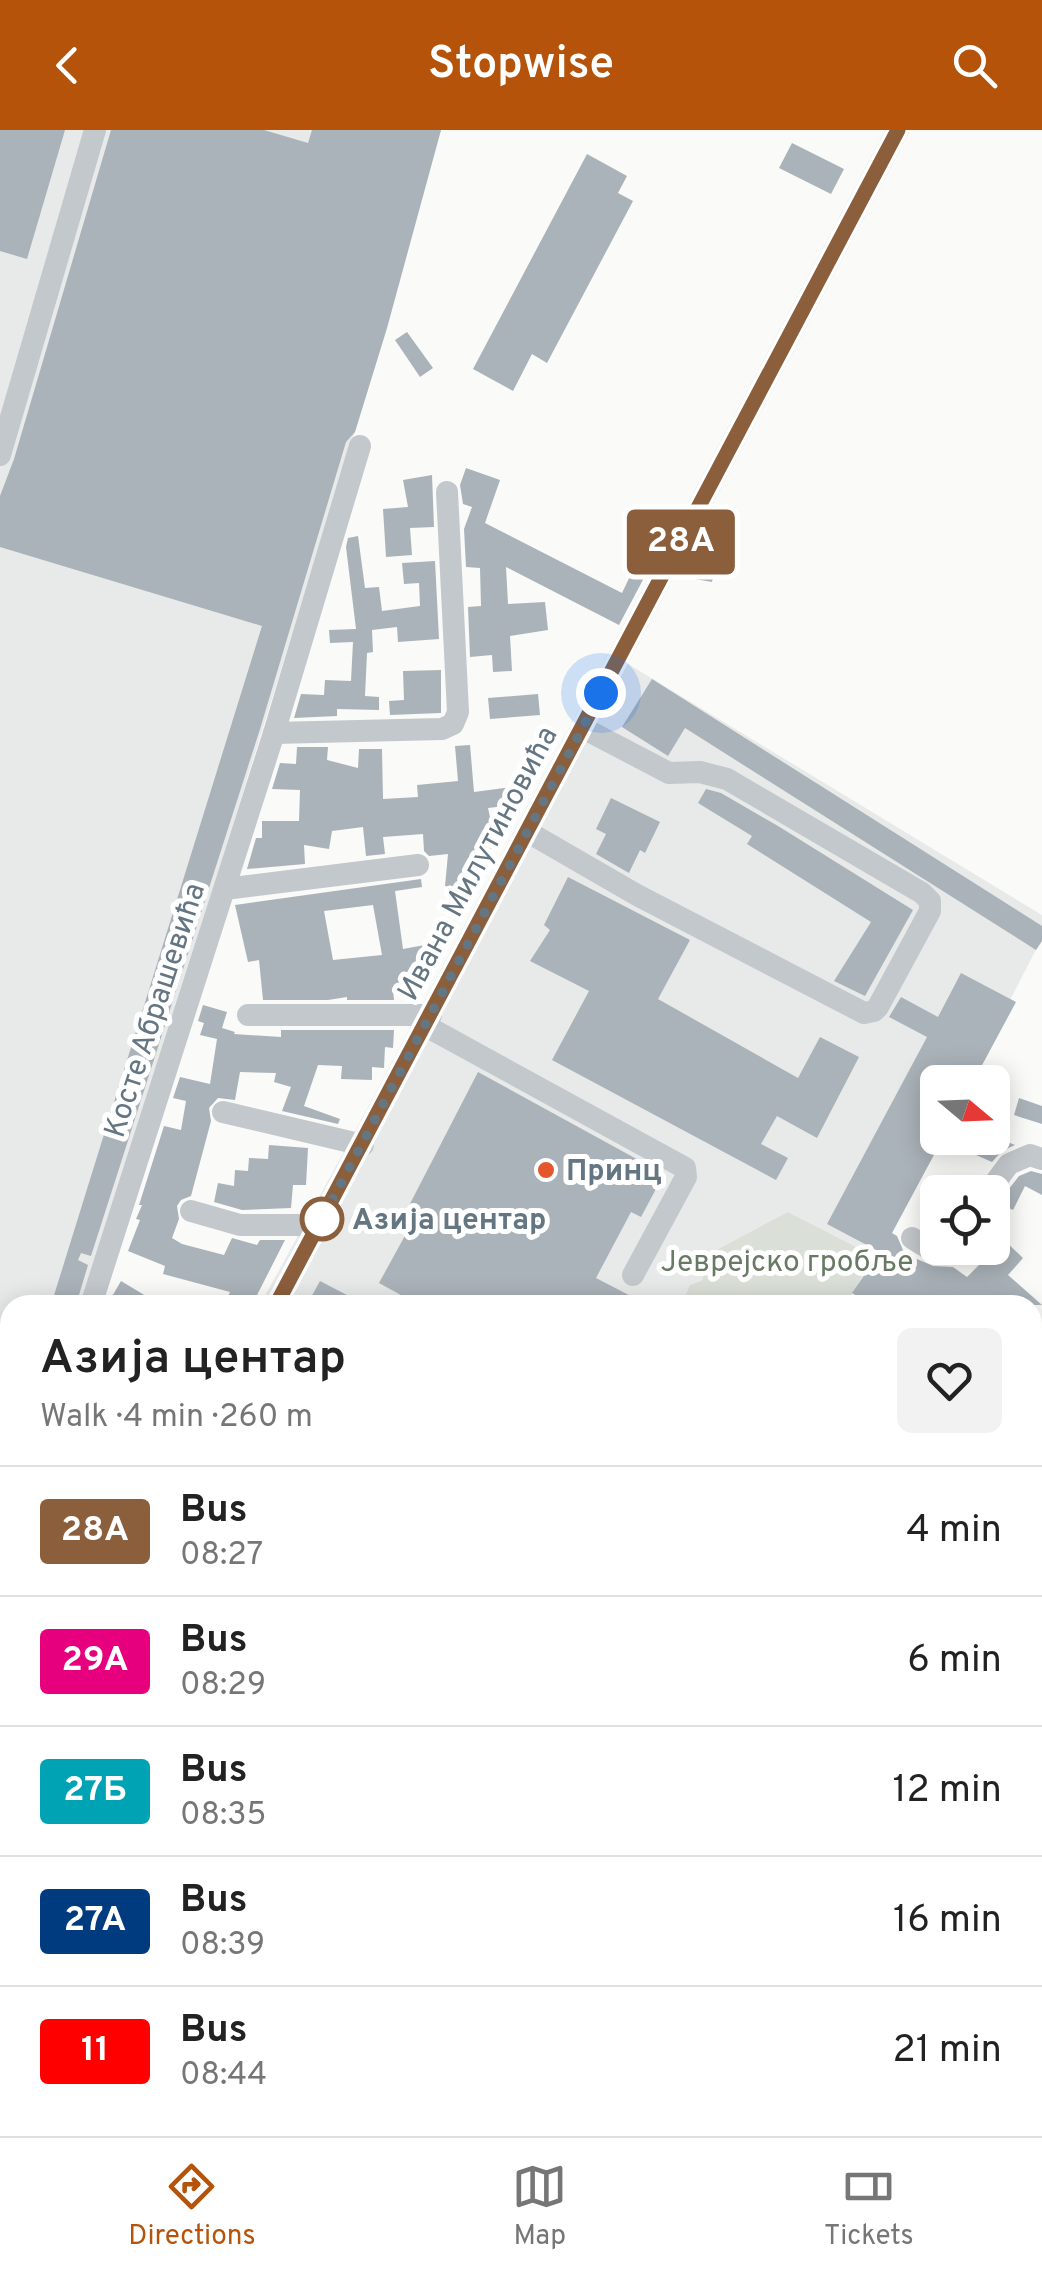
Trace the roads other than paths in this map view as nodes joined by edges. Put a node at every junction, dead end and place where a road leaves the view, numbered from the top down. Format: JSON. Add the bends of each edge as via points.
{"nodes":[{"id":1,"x":95,"y":130,"type":"edge"},
{"id":2,"x":898,"y":130,"type":"edge"},
{"id":3,"x":360,"y":446,"type":"dead end"},
{"id":4,"x":0,"y":455,"type":"edge"},
{"id":5,"x":447,"y":492,"type":"dead end"},
{"id":6,"x":583,"y":728,"type":"junction"},
{"id":7,"x":274,"y":733,"type":"junction"},
{"id":8,"x":528,"y":832,"type":"junction"},
{"id":9,"x":418,"y":866,"type":"dead end"},
{"id":10,"x":225,"y":889,"type":"junction"},
{"id":11,"x":248,"y":1015,"type":"dead end"},
{"id":12,"x":428,"y":1020,"type":"junction"},
{"id":13,"x":223,"y":1112,"type":"dead end"},
{"id":14,"x":363,"y":1145,"type":"junction"},
{"id":15,"x":1042,"y":1158,"type":"edge"},
{"id":16,"x":1001,"y":1175,"type":"edge"},
{"id":17,"x":191,"y":1211,"type":"dead end"},
{"id":18,"x":319,"y":1225,"type":"junction"},
{"id":19,"x":912,"y":1238,"type":"dead end"},
{"id":20,"x":920,"y":1242,"type":"edge"},
{"id":21,"x":633,"y":1275,"type":"dead end"},
{"id":22,"x":94,"y":1295,"type":"edge"},
{"id":23,"x":281,"y":1295,"type":"edge"}],
"edges":[{"from":1,"to":4,"type":"street"},
{"from":2,"to":6,"type":"street","name":"Ивана Милутиновића"},
{"from":3,"to":7,"type":"street","name":"Косте Абрашевића"},
{"from":5,"to":7,"type":"street","via":[[458,712],[453,724]]},
{"from":6,"to":8,"type":"street","name":"Ивана Милутиновића"},
{"from":6,"to":8,"type":"street","via":[[670,772],[728,780],[922,892],[930,911],[878,1006],[864,1013]]},
{"from":7,"to":10,"type":"street","name":"Косте Абрашевића"},
{"from":8,"to":12,"type":"street","name":"Ивана Милутиновића"},
{"from":9,"to":10,"type":"street"},
{"from":10,"to":22,"type":"street","name":"Косте Абрашевића"},
{"from":11,"to":12,"type":"street"},
{"from":12,"to":14,"type":"street","name":"Ивана Милутиновића"},
{"from":12,"to":21,"type":"street","via":[[684,1168],[686,1176]]},
{"from":13,"to":14,"type":"street"},
{"from":14,"to":18,"type":"street","name":"Ивана Милутиновића"},
{"from":15,"to":16,"type":"street","via":[[1030,1154]]},
{"from":17,"to":18,"type":"street","via":[[240,1225]]},
{"from":18,"to":23,"type":"street","name":"Ивана Милутиновића"},
{"from":19,"to":20,"type":"street"}]}
